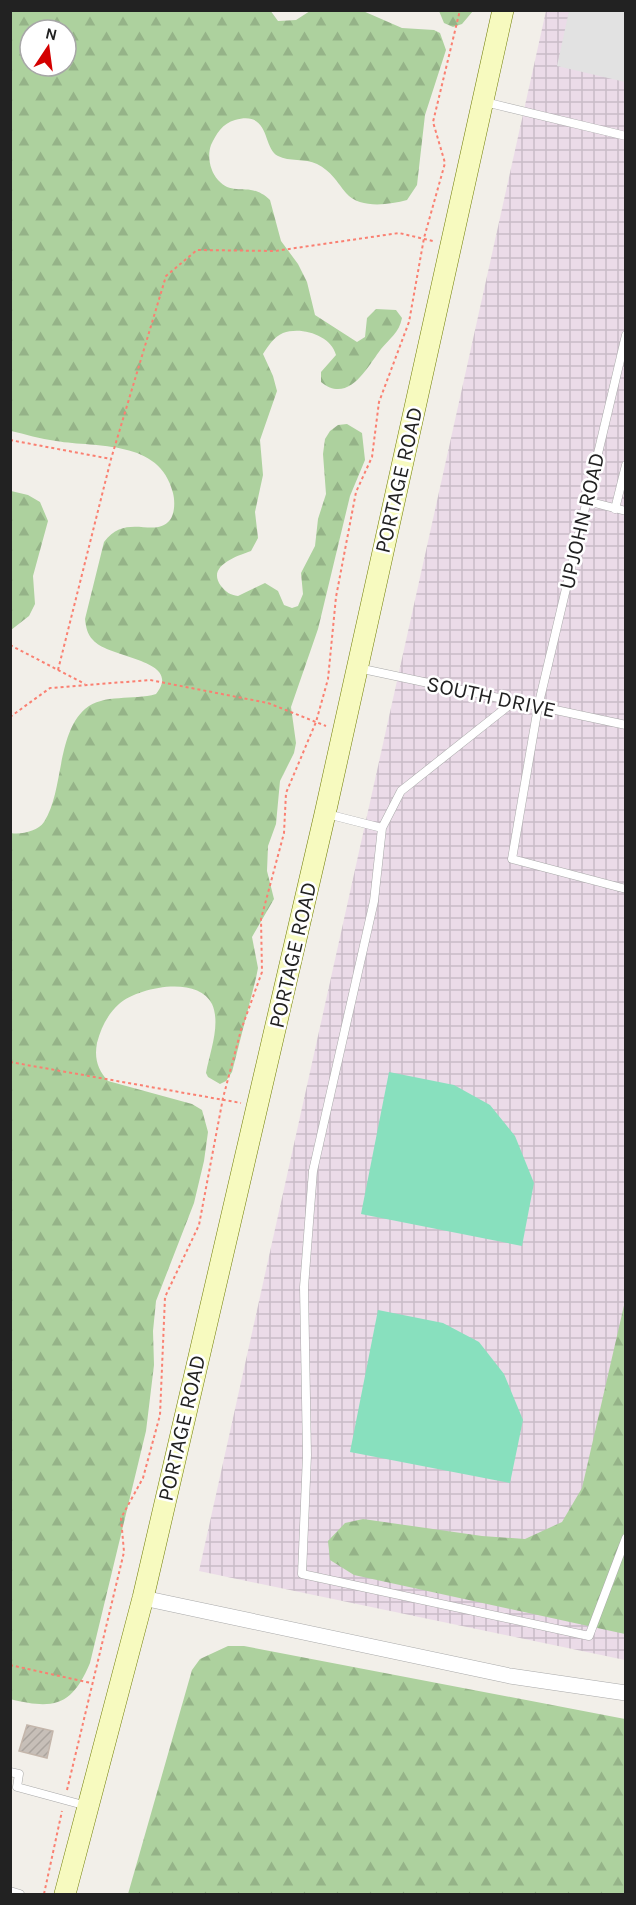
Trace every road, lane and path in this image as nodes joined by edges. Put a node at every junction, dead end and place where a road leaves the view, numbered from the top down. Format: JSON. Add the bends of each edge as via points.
{"nodes":[{"id":1,"x":460,"y":10,"type":"edge"},
{"id":2,"x":503,"y":10,"type":"edge"},
{"id":3,"x":484,"y":102,"type":"junction"},
{"id":4,"x":626,"y":136,"type":"edge"},
{"id":5,"x":424,"y":238,"type":"junction"},
{"id":6,"x":452,"y":245,"type":"junction"},
{"id":7,"x":626,"y":335,"type":"edge"},
{"id":8,"x":10,"y":440,"type":"edge"},
{"id":9,"x":111,"y":459,"type":"junction"},
{"id":10,"x":626,"y":465,"type":"edge"},
{"id":11,"x":587,"y":501,"type":"junction"},
{"id":12,"x":615,"y":509,"type":"junction"},
{"id":13,"x":626,"y":511,"type":"edge"},
{"id":14,"x":10,"y":645,"type":"edge"},
{"id":15,"x":356,"y":668,"type":"junction"},
{"id":16,"x":58,"y":670,"type":"junction"},
{"id":17,"x":87,"y":685,"type":"junction"},
{"id":18,"x":512,"y":702,"type":"junction"},
{"id":19,"x":538,"y":707,"type":"junction"},
{"id":20,"x":10,"y":717,"type":"edge"},
{"id":21,"x":316,"y":722,"type":"junction"},
{"id":22,"x":626,"y":726,"type":"edge"},
{"id":23,"x":343,"y":732,"type":"junction"},
{"id":24,"x":325,"y":814,"type":"junction"},
{"id":25,"x":382,"y":828,"type":"junction"},
{"id":26,"x":626,"y":889,"type":"edge"},
{"id":27,"x":10,"y":1062,"type":"edge"},
{"id":28,"x":223,"y":1098,"type":"junction"},
{"id":29,"x":257,"y":1107,"type":"junction"},
{"id":30,"x":626,"y":1538,"type":"edge"},
{"id":31,"x":622,"y":1556,"type":"edge"},
{"id":32,"x":143,"y":1598,"type":"junction"},
{"id":33,"x":10,"y":1665,"type":"edge"},
{"id":34,"x":626,"y":1693,"type":"edge"},
{"id":35,"x":10,"y":1772,"type":"edge"},
{"id":36,"x":88,"y":1806,"type":"junction"},
{"id":37,"x":10,"y":1891,"type":"edge"},
{"id":38,"x":20,"y":1894,"type":"edge"},
{"id":39,"x":65,"y":1894,"type":"edge"}],
"edges":[{"from":1,"to":5,"type":"path","via":[[433,122],[445,163]]},
{"from":2,"to":3,"type":"main road","name":"PORTAGE ROAD"},
{"from":3,"to":4,"type":"lane"},
{"from":3,"to":6,"type":"main road","name":"PORTAGE ROAD"},
{"from":5,"to":6,"type":"path"},
{"from":5,"to":9,"type":"path","via":[[399,232],[275,250],[197,250],[166,276]]},
{"from":5,"to":21,"type":"path","via":[[409,321],[379,402],[372,457],[356,492],[336,597],[328,679]]},
{"from":6,"to":15,"type":"main road","name":"PORTAGE ROAD"},
{"from":7,"to":11,"type":"lane","name":"UPJOHN ROAD"},
{"from":8,"to":9,"type":"path"},
{"from":9,"to":16,"type":"path"},
{"from":10,"to":12,"type":"lane"},
{"from":11,"to":12,"type":"lane"},
{"from":11,"to":19,"type":"lane","name":"UPJOHN ROAD"},
{"from":12,"to":13,"type":"lane"},
{"from":14,"to":16,"type":"path"},
{"from":15,"to":18,"type":"lane","name":"SOUTH DRIVE"},
{"from":15,"to":23,"type":"main road","name":"PORTAGE ROAD"},
{"from":16,"to":17,"type":"path"},
{"from":17,"to":20,"type":"path","via":[[50,688]]},
{"from":17,"to":21,"type":"path","via":[[150,680],[268,703]]},
{"from":18,"to":19,"type":"lane","name":"SOUTH DRIVE"},
{"from":18,"to":25,"type":"lane","via":[[401,791]]},
{"from":19,"to":22,"type":"lane","name":"SOUTH DRIVE"},
{"from":19,"to":26,"type":"lane","name":"UPJOHN ROAD","via":[[512,859]]},
{"from":21,"to":23,"type":"path"},
{"from":21,"to":28,"type":"path","via":[[286,793],[284,833],[261,919],[262,972]]},
{"from":23,"to":24,"type":"main road","name":"PORTAGE ROAD"},
{"from":24,"to":25,"type":"lane"},
{"from":24,"to":29,"type":"main road","name":"PORTAGE ROAD"},
{"from":25,"to":31,"type":"lane","via":[[374,901],[313,1171],[304,1287],[307,1455],[302,1574],[590,1636]]},
{"from":27,"to":28,"type":"path"},
{"from":28,"to":29,"type":"path"},
{"from":28,"to":33,"type":"path","via":[[200,1225],[165,1297],[160,1415],[143,1478],[121,1518],[124,1552],[91,1683]]},
{"from":29,"to":32,"type":"main road","name":"PORTAGE ROAD"},
{"from":30,"to":31,"type":"lane"},
{"from":32,"to":34,"type":"street","via":[[499,1674]]},
{"from":32,"to":36,"type":"main road","name":"PORTAGE ROAD"},
{"from":35,"to":36,"type":"lane","via":[[19,1774],[17,1787]]},
{"from":36,"to":39,"type":"main road","name":"PORTAGE ROAD"},
{"from":37,"to":38,"type":"lane"}]}
